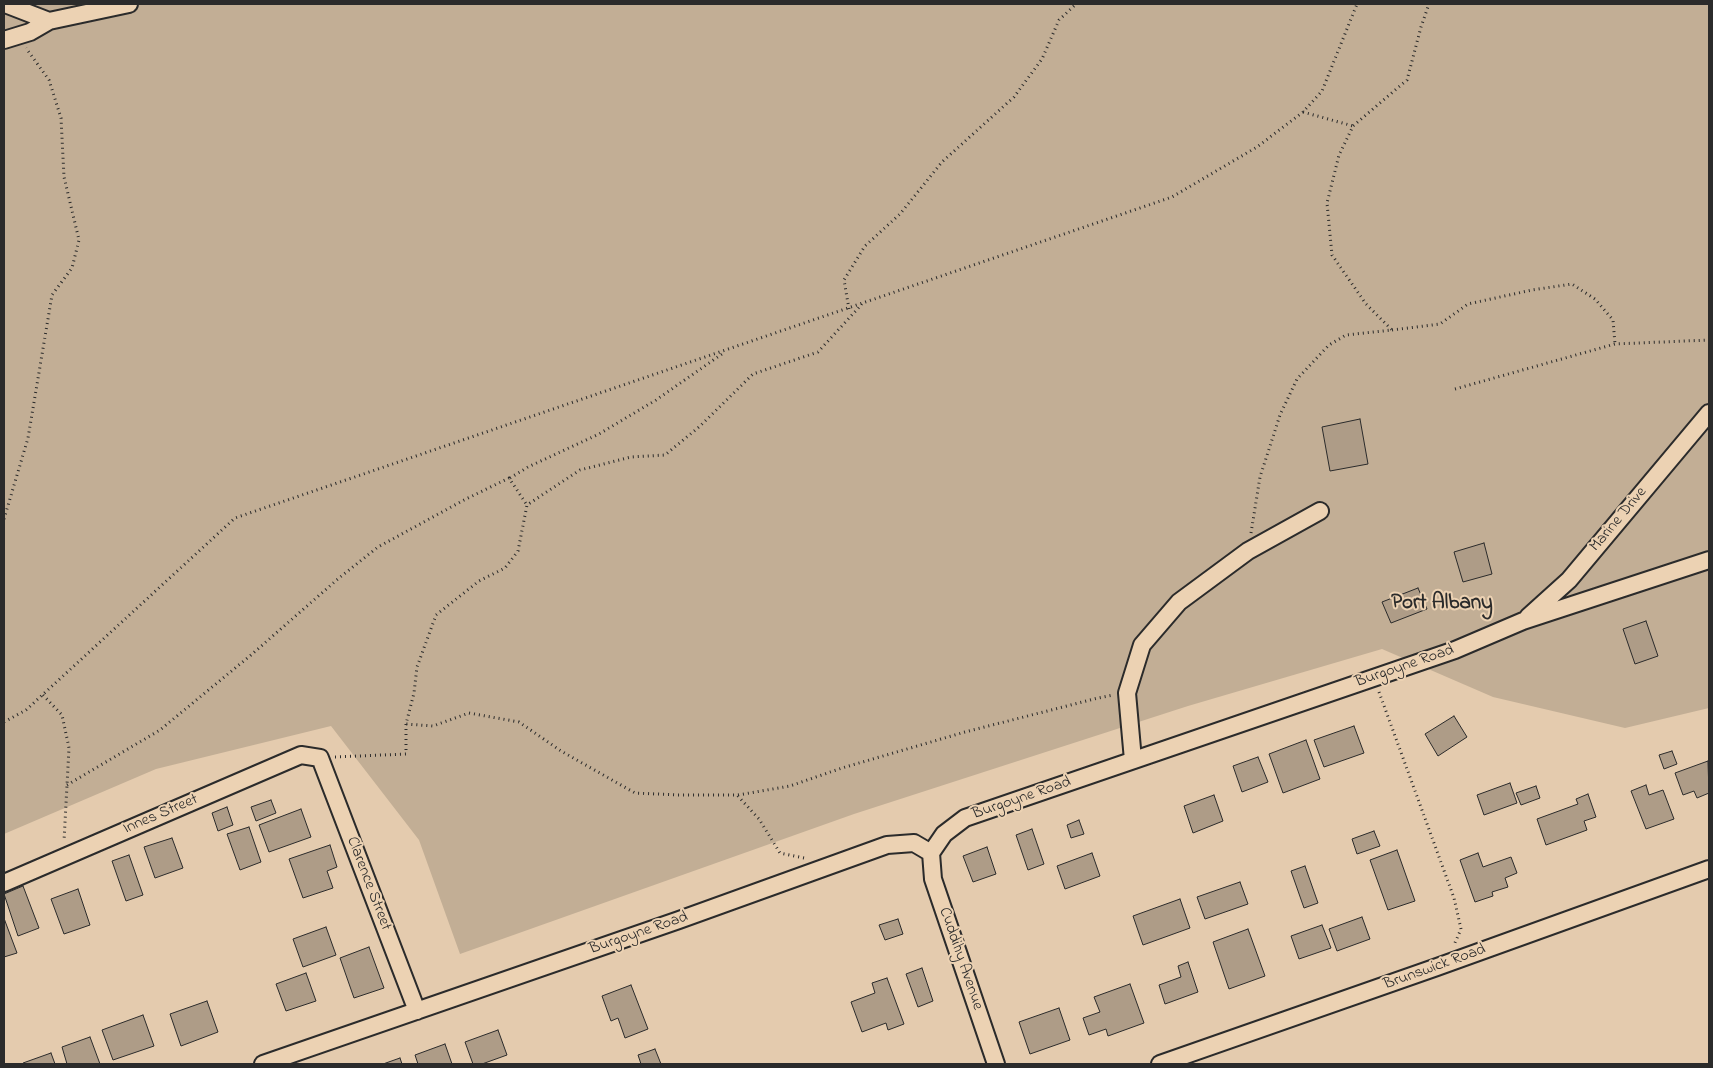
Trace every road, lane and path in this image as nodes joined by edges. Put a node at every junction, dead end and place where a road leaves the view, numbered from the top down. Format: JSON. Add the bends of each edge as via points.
{"nodes":[{"id":1,"x":5,"y":4,"type":"edge"},
{"id":2,"x":129,"y":4,"type":"edge"},
{"id":3,"x":1076,"y":4,"type":"edge"},
{"id":4,"x":1357,"y":4,"type":"edge"},
{"id":5,"x":1429,"y":4,"type":"edge"},
{"id":6,"x":49,"y":21,"type":"junction"},
{"id":7,"x":11,"y":38,"type":"edge"},
{"id":8,"x":1303,"y":112,"type":"junction"},
{"id":9,"x":1353,"y":126,"type":"junction"},
{"id":10,"x":863,"y":304,"type":"junction"},
{"id":11,"x":849,"y":308,"type":"junction"},
{"id":12,"x":1392,"y":330,"type":"junction"},
{"id":13,"x":1709,"y":340,"type":"edge"},
{"id":14,"x":1615,"y":344,"type":"junction"},
{"id":15,"x":726,"y":351,"type":"junction"},
{"id":16,"x":1455,"y":389,"type":"dead end"},
{"id":17,"x":1709,"y":414,"type":"edge"},
{"id":18,"x":510,"y":478,"type":"junction"},
{"id":19,"x":527,"y":505,"type":"junction"},
{"id":20,"x":1320,"y":511,"type":"dead end"},
{"id":21,"x":4,"y":519,"type":"edge"},
{"id":22,"x":1248,"y":550,"type":"junction"},
{"id":23,"x":1709,"y":560,"type":"edge"},
{"id":24,"x":1523,"y":621,"type":"junction"},
{"id":25,"x":1376,"y":683,"type":"dead end"},
{"id":26,"x":1127,"y":693,"type":"junction"},
{"id":27,"x":43,"y":695,"type":"junction"},
{"id":28,"x":4,"y":722,"type":"edge"},
{"id":29,"x":406,"y":724,"type":"junction"},
{"id":30,"x":320,"y":758,"type":"junction"},
{"id":31,"x":1133,"y":760,"type":"junction"},
{"id":32,"x":67,"y":785,"type":"junction"},
{"id":33,"x":737,"y":795,"type":"junction"},
{"id":34,"x":931,"y":853,"type":"junction"},
{"id":35,"x":812,"y":856,"type":"dead end"},
{"id":36,"x":64,"y":857,"type":"junction"},
{"id":37,"x":1709,"y":868,"type":"edge"},
{"id":38,"x":4,"y":883,"type":"edge"},
{"id":39,"x":1437,"y":967,"type":"junction"},
{"id":40,"x":417,"y":1011,"type":"junction"},
{"id":41,"x":263,"y":1064,"type":"edge"},
{"id":42,"x":996,"y":1064,"type":"edge"},
{"id":43,"x":1160,"y":1064,"type":"edge"}],
"edges":[{"from":1,"to":6,"type":"street"},
{"from":2,"to":6,"type":"street"},
{"from":3,"to":11,"type":"path","via":[[1059,20],[1042,59],[1014,97],[942,162],[900,214],[865,246],[844,280]]},
{"from":4,"to":8,"type":"path","via":[[1322,90]]},
{"from":5,"to":9,"type":"path","via":[[1407,80]]},
{"from":6,"to":7,"type":"street"},
{"from":7,"to":21,"type":"path","via":[[49,80],[61,118],[64,177],[79,240],[72,268],[52,295],[28,438]]},
{"from":8,"to":9,"type":"path"},
{"from":8,"to":10,"type":"path","via":[[1257,147],[1172,197]]},
{"from":9,"to":12,"type":"path","via":[[1338,154],[1327,203],[1332,256],[1366,304]]},
{"from":10,"to":11,"type":"path"},
{"from":10,"to":19,"type":"path","via":[[818,352],[753,374],[665,455],[631,457],[580,470]]},
{"from":11,"to":15,"type":"path"},
{"from":12,"to":14,"type":"path","via":[[1440,324],[1468,304],[1572,284],[1595,300],[1613,320]]},
{"from":12,"to":22,"type":"path","via":[[1346,335],[1330,345],[1297,379],[1280,415],[1260,477]]},
{"from":13,"to":14,"type":"path"},
{"from":14,"to":16,"type":"path"},
{"from":15,"to":18,"type":"path","via":[[656,400],[599,434]]},
{"from":15,"to":27,"type":"path","via":[[235,518]]},
{"from":17,"to":24,"type":"street","name":"Marine Drive","via":[[1569,580]]},
{"from":18,"to":19,"type":"path"},
{"from":18,"to":32,"type":"path","via":[[378,547],[160,730]]},
{"from":19,"to":29,"type":"path","via":[[518,551],[505,568],[478,581],[436,614],[417,667]]},
{"from":20,"to":22,"type":"street"},
{"from":22,"to":26,"type":"street","via":[[1179,602],[1142,646]]},
{"from":23,"to":24,"type":"street","name":"Burgoyne Road"},
{"from":24,"to":31,"type":"street","name":"Burgoyne Road","via":[[1455,650]]},
{"from":25,"to":39,"type":"path","via":[[1454,898],[1461,929],[1452,951]]},
{"from":26,"to":31,"type":"street"},
{"from":26,"to":33,"type":"path","via":[[965,732],[790,786]]},
{"from":27,"to":28,"type":"path","via":[[26,710]]},
{"from":27,"to":32,"type":"path","via":[[62,715],[69,748]]},
{"from":29,"to":30,"type":"path","via":[[406,754]]},
{"from":29,"to":33,"type":"path","via":[[433,726],[469,713],[519,722],[561,751],[635,793]]},
{"from":30,"to":36,"type":"street","name":"Innes Street","via":[[301,755]]},
{"from":30,"to":40,"type":"street","name":"Clarence Street"},
{"from":31,"to":34,"type":"street","name":"Burgoyne Road","via":[[965,818],[944,834]]},
{"from":32,"to":36,"type":"path"},
{"from":33,"to":35,"type":"path","via":[[758,819],[780,853],[803,858]]},
{"from":34,"to":40,"type":"street","name":"Burgoyne Road","via":[[914,843],[887,845]]},
{"from":34,"to":42,"type":"street","name":"Cuddihy Avenue","via":[[932,879]]},
{"from":36,"to":38,"type":"street","name":"Innes Street"},
{"from":37,"to":39,"type":"street","name":"Brunswick Road"},
{"from":39,"to":43,"type":"street","name":"Brunswick Road"},
{"from":40,"to":41,"type":"street","name":"Burgoyne Road"}]}
